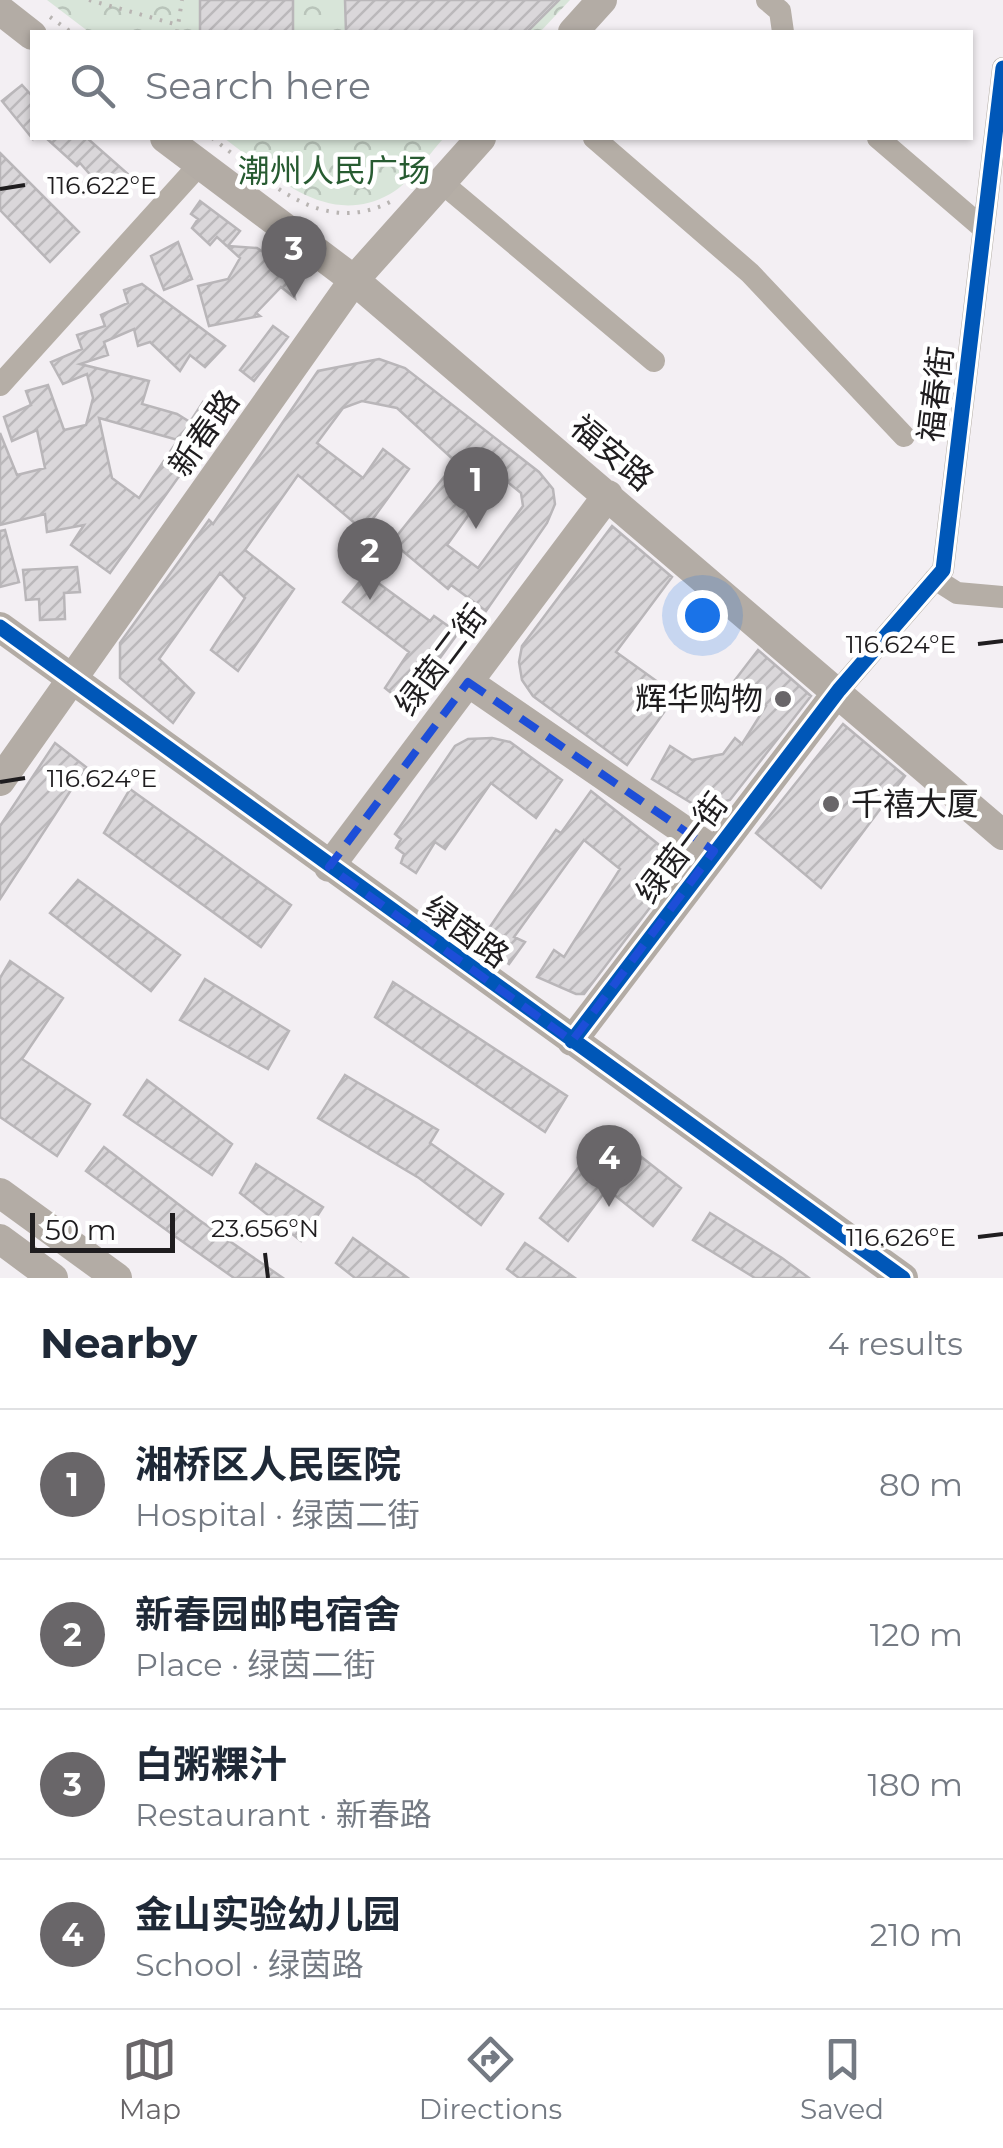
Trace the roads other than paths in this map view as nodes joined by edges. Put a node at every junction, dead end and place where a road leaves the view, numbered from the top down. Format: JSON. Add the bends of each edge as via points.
{"nodes":[{"id":1,"x":602,"y":0,"type":"edge"},
{"id":2,"x":767,"y":0,"type":"edge"},
{"id":3,"x":0,"y":10,"type":"edge"},
{"id":4,"x":575,"y":30,"type":"edge"},
{"id":5,"x":783,"y":30,"type":"edge"},
{"id":6,"x":30,"y":33,"type":"edge"},
{"id":7,"x":1003,"y":68,"type":"edge"},
{"id":8,"x":172,"y":140,"type":"edge"},
{"id":9,"x":478,"y":140,"type":"edge"},
{"id":10,"x":596,"y":140,"type":"edge"},
{"id":11,"x":880,"y":140,"type":"edge"},
{"id":12,"x":206,"y":151,"type":"edge"},
{"id":13,"x":441,"y":182,"type":"junction"},
{"id":14,"x":984,"y":230,"type":"junction"},
{"id":15,"x":354,"y":280,"type":"junction"},
{"id":16,"x":654,"y":360,"type":"dead end"},
{"id":17,"x":0,"y":385,"type":"edge"},
{"id":18,"x":904,"y":436,"type":"dead end"},
{"id":19,"x":608,"y":496,"type":"junction"},
{"id":20,"x":936,"y":578,"type":"junction"},
{"id":21,"x":1003,"y":597,"type":"edge"},
{"id":22,"x":0,"y":627,"type":"edge"},
{"id":23,"x":71,"y":682,"type":"junction"},
{"id":24,"x":468,"y":682,"type":"junction"},
{"id":25,"x":840,"y":690,"type":"junction"},
{"id":26,"x":0,"y":781,"type":"edge"},
{"id":27,"x":1003,"y":835,"type":"edge"},
{"id":28,"x":714,"y":851,"type":"junction"},
{"id":29,"x":329,"y":866,"type":"junction"},
{"id":30,"x":572,"y":1041,"type":"junction"},
{"id":31,"x":0,"y":1193,"type":"edge"},
{"id":32,"x":0,"y":1240,"type":"edge"},
{"id":33,"x":53,"y":1278,"type":"edge"},
{"id":34,"x":117,"y":1278,"type":"edge"},
{"id":35,"x":903,"y":1278,"type":"edge"}],
"edges":[{"from":1,"to":4,"type":"street"},
{"from":2,"to":5,"type":"street","via":[[780,11]]},
{"from":3,"to":6,"type":"street"},
{"from":7,"to":14,"type":"street","name":"福春街"},
{"from":8,"to":12,"type":"street","name":"福安路"},
{"from":9,"to":13,"type":"street","name":"新春路"},
{"from":10,"to":18,"type":"street","via":[[750,273]]},
{"from":11,"to":14,"type":"street"},
{"from":12,"to":15,"type":"street","name":"福安路"},
{"from":12,"to":17,"type":"street"},
{"from":13,"to":15,"type":"street","name":"新春路"},
{"from":13,"to":16,"type":"street"},
{"from":14,"to":20,"type":"street","name":"福春街","via":[[943,570]]},
{"from":15,"to":19,"type":"street","name":"福安路"},
{"from":15,"to":23,"type":"street","name":"新春路"},
{"from":19,"to":24,"type":"street","name":"绿茵二街"},
{"from":19,"to":25,"type":"street","name":"福安路"},
{"from":20,"to":21,"type":"street","via":[[957,593]]},
{"from":20,"to":25,"type":"street","name":"福春街"},
{"from":22,"to":23,"type":"street","name":"绿茵路"},
{"from":23,"to":26,"type":"street","name":"新春路"},
{"from":23,"to":29,"type":"street","name":"绿茵路"},
{"from":24,"to":28,"type":"street"},
{"from":24,"to":29,"type":"street","name":"绿茵二街"},
{"from":25,"to":27,"type":"street","name":"福安路"},
{"from":25,"to":28,"type":"street","name":"绿茵一街"},
{"from":28,"to":30,"type":"street","name":"绿茵一街"},
{"from":29,"to":30,"type":"street","name":"绿茵路"},
{"from":30,"to":35,"type":"street","name":"绿茵路"},
{"from":31,"to":34,"type":"street"},
{"from":32,"to":33,"type":"street"}]}
